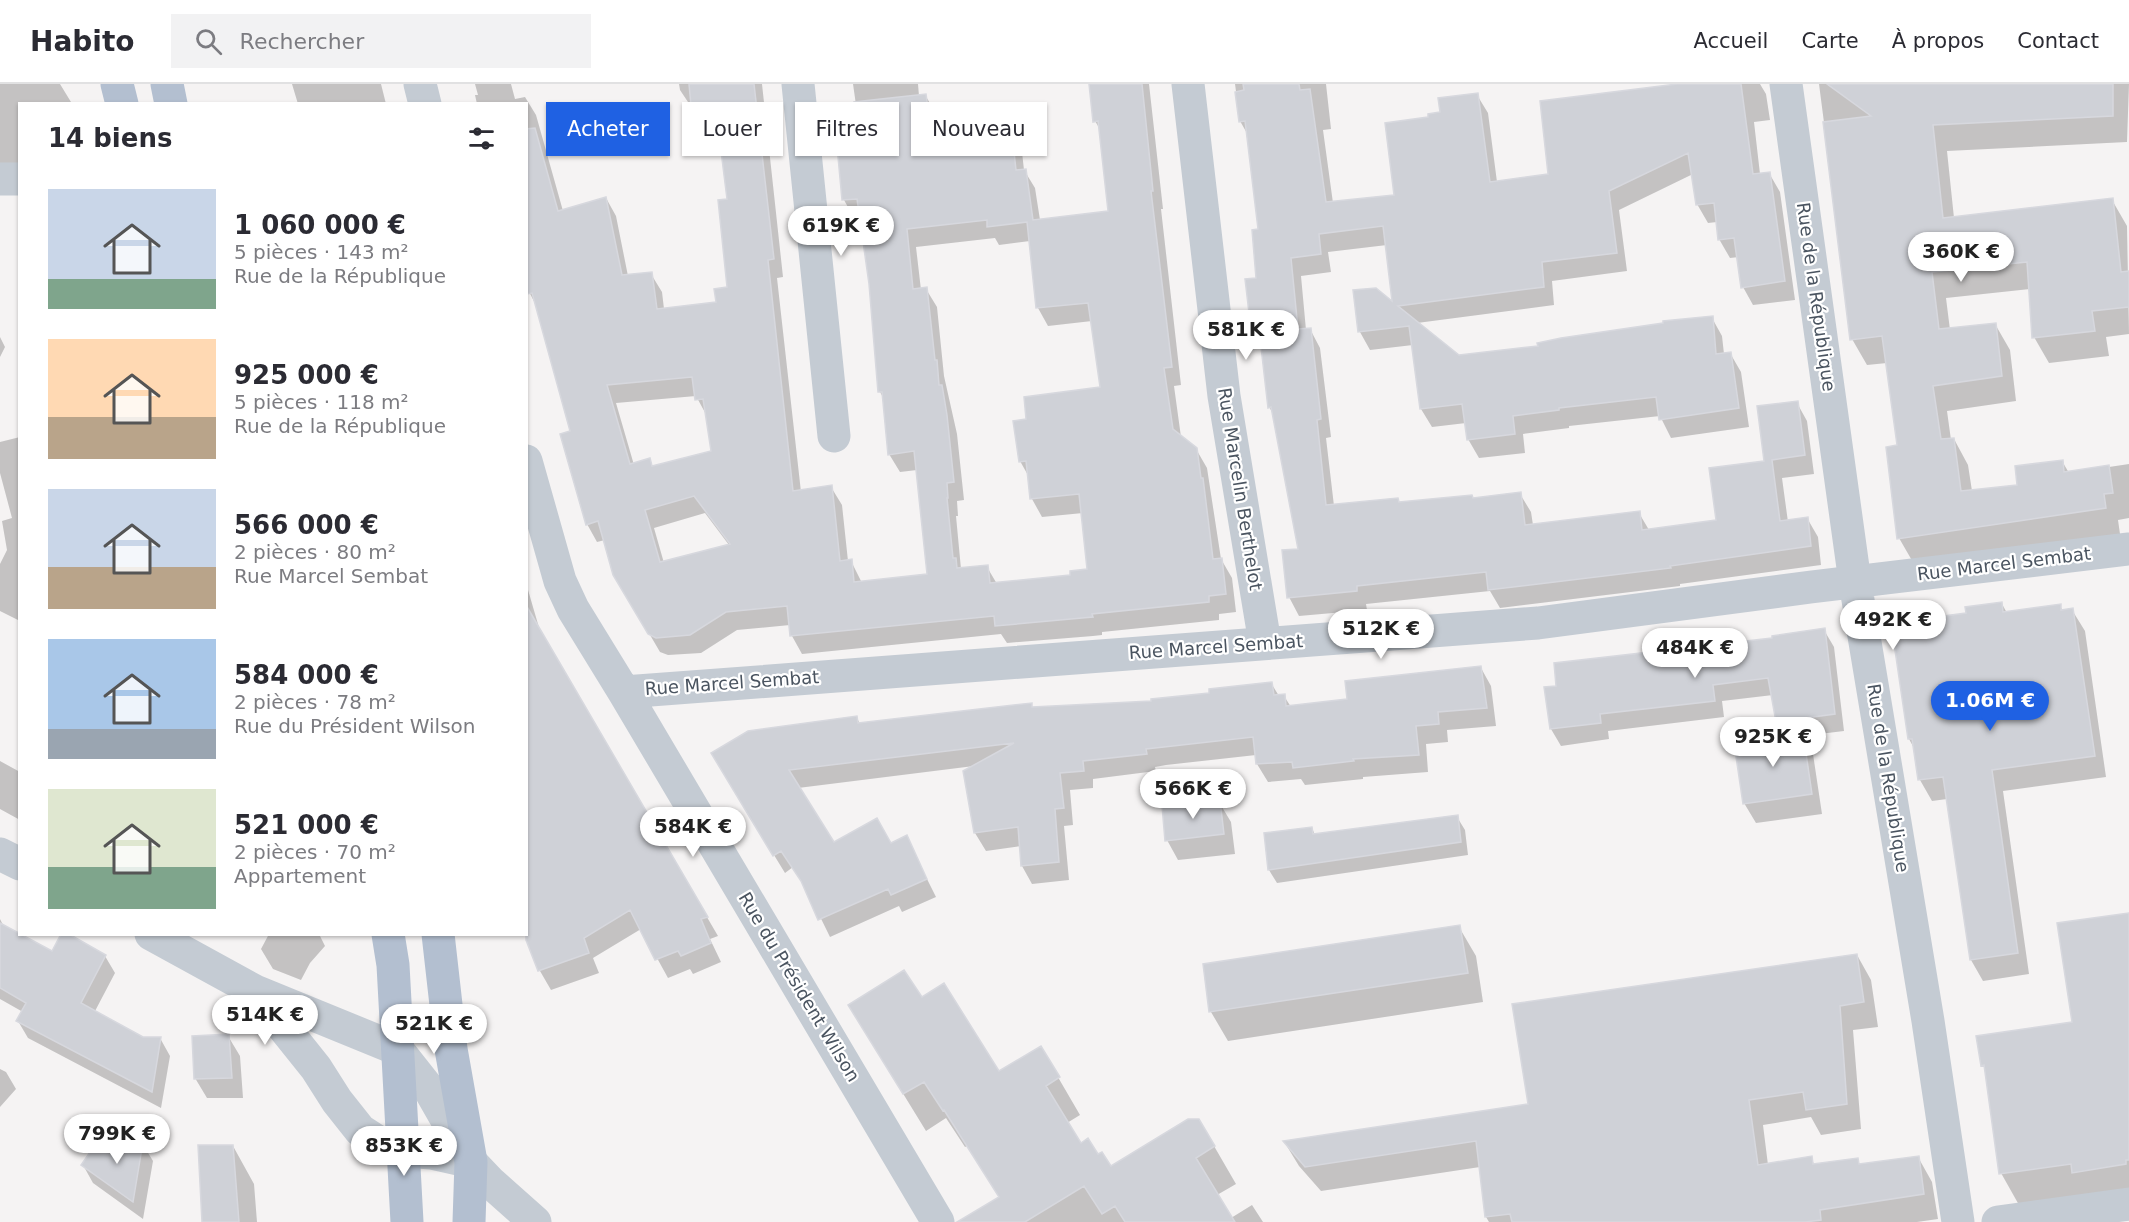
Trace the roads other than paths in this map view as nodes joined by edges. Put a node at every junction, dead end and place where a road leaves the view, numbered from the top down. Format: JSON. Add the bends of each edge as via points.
{"nodes":[{"id":1,"x":117,"y":84,"type":"edge"},
{"id":2,"x":167,"y":84,"type":"edge"},
{"id":3,"x":420,"y":84,"type":"edge"},
{"id":4,"x":798,"y":84,"type":"edge"},
{"id":5,"x":1188,"y":84,"type":"edge"},
{"id":6,"x":1786,"y":84,"type":"edge"},
{"id":7,"x":122,"y":102,"type":"edge"},
{"id":8,"x":171,"y":102,"type":"edge"},
{"id":9,"x":424,"y":102,"type":"edge"},
{"id":10,"x":0,"y":179,"type":"edge"},
{"id":11,"x":18,"y":179,"type":"edge"},
{"id":12,"x":834,"y":436,"type":"dead end"},
{"id":13,"x":528,"y":467,"type":"edge"},
{"id":14,"x":2129,"y":549,"type":"edge"},
{"id":15,"x":1855,"y":582,"type":"junction"},
{"id":16,"x":1265,"y":643,"type":"junction"},
{"id":17,"x":624,"y":692,"type":"junction"},
{"id":18,"x":0,"y":854,"type":"edge"},
{"id":19,"x":18,"y":863,"type":"edge"},
{"id":20,"x":155,"y":936,"type":"edge"},
{"id":21,"x":388,"y":936,"type":"edge"},
{"id":22,"x":438,"y":936,"type":"edge"},
{"id":23,"x":255,"y":991,"type":"junction"},
{"id":24,"x":397,"y":1049,"type":"junction"},
{"id":25,"x":404,"y":1151,"type":"junction"},
{"id":26,"x":471,"y":1162,"type":"junction"},
{"id":27,"x":2129,"y":1204,"type":"edge"},
{"id":28,"x":407,"y":1222,"type":"edge"},
{"id":29,"x":469,"y":1222,"type":"edge"},
{"id":30,"x":536,"y":1222,"type":"edge"},
{"id":31,"x":938,"y":1222,"type":"edge"},
{"id":32,"x":1958,"y":1222,"type":"edge"},
{"id":33,"x":1998,"y":1222,"type":"edge"}],
"edges":[{"from":1,"to":7,"type":"main road"},
{"from":2,"to":8,"type":"main road"},
{"from":3,"to":9,"type":"street"},
{"from":4,"to":12,"type":"street"},
{"from":5,"to":16,"type":"street","name":"Rue Marcelin Berthelot","via":[[1224,396]]},
{"from":6,"to":15,"type":"street","name":"Rue de la République"},
{"from":10,"to":11,"type":"street"},
{"from":13,"to":17,"type":"street","name":"Rue du Président Wilson","via":[[560,581]]},
{"from":14,"to":15,"type":"street","name":"Rue Marcel Sembat"},
{"from":15,"to":16,"type":"street","name":"Rue Marcel Sembat","via":[[1538,623]]},
{"from":15,"to":32,"type":"street","name":"Rue de la République"},
{"from":16,"to":17,"type":"street","name":"Rue Marcel Sembat"},
{"from":17,"to":31,"type":"street","name":"Rue du Président Wilson"},
{"from":18,"to":19,"type":"street"},
{"from":20,"to":23,"type":"street"},
{"from":21,"to":24,"type":"main road"},
{"from":22,"to":26,"type":"main road","via":[[451,1049]]},
{"from":23,"to":24,"type":"street"},
{"from":23,"to":25,"type":"street","via":[[360,1130]]},
{"from":24,"to":25,"type":"main road"},
{"from":24,"to":26,"type":"street","via":[[431,1092]]},
{"from":25,"to":26,"type":"street"},
{"from":25,"to":28,"type":"main road"},
{"from":26,"to":29,"type":"main road"},
{"from":26,"to":30,"type":"street"},
{"from":27,"to":33,"type":"street"}]}
